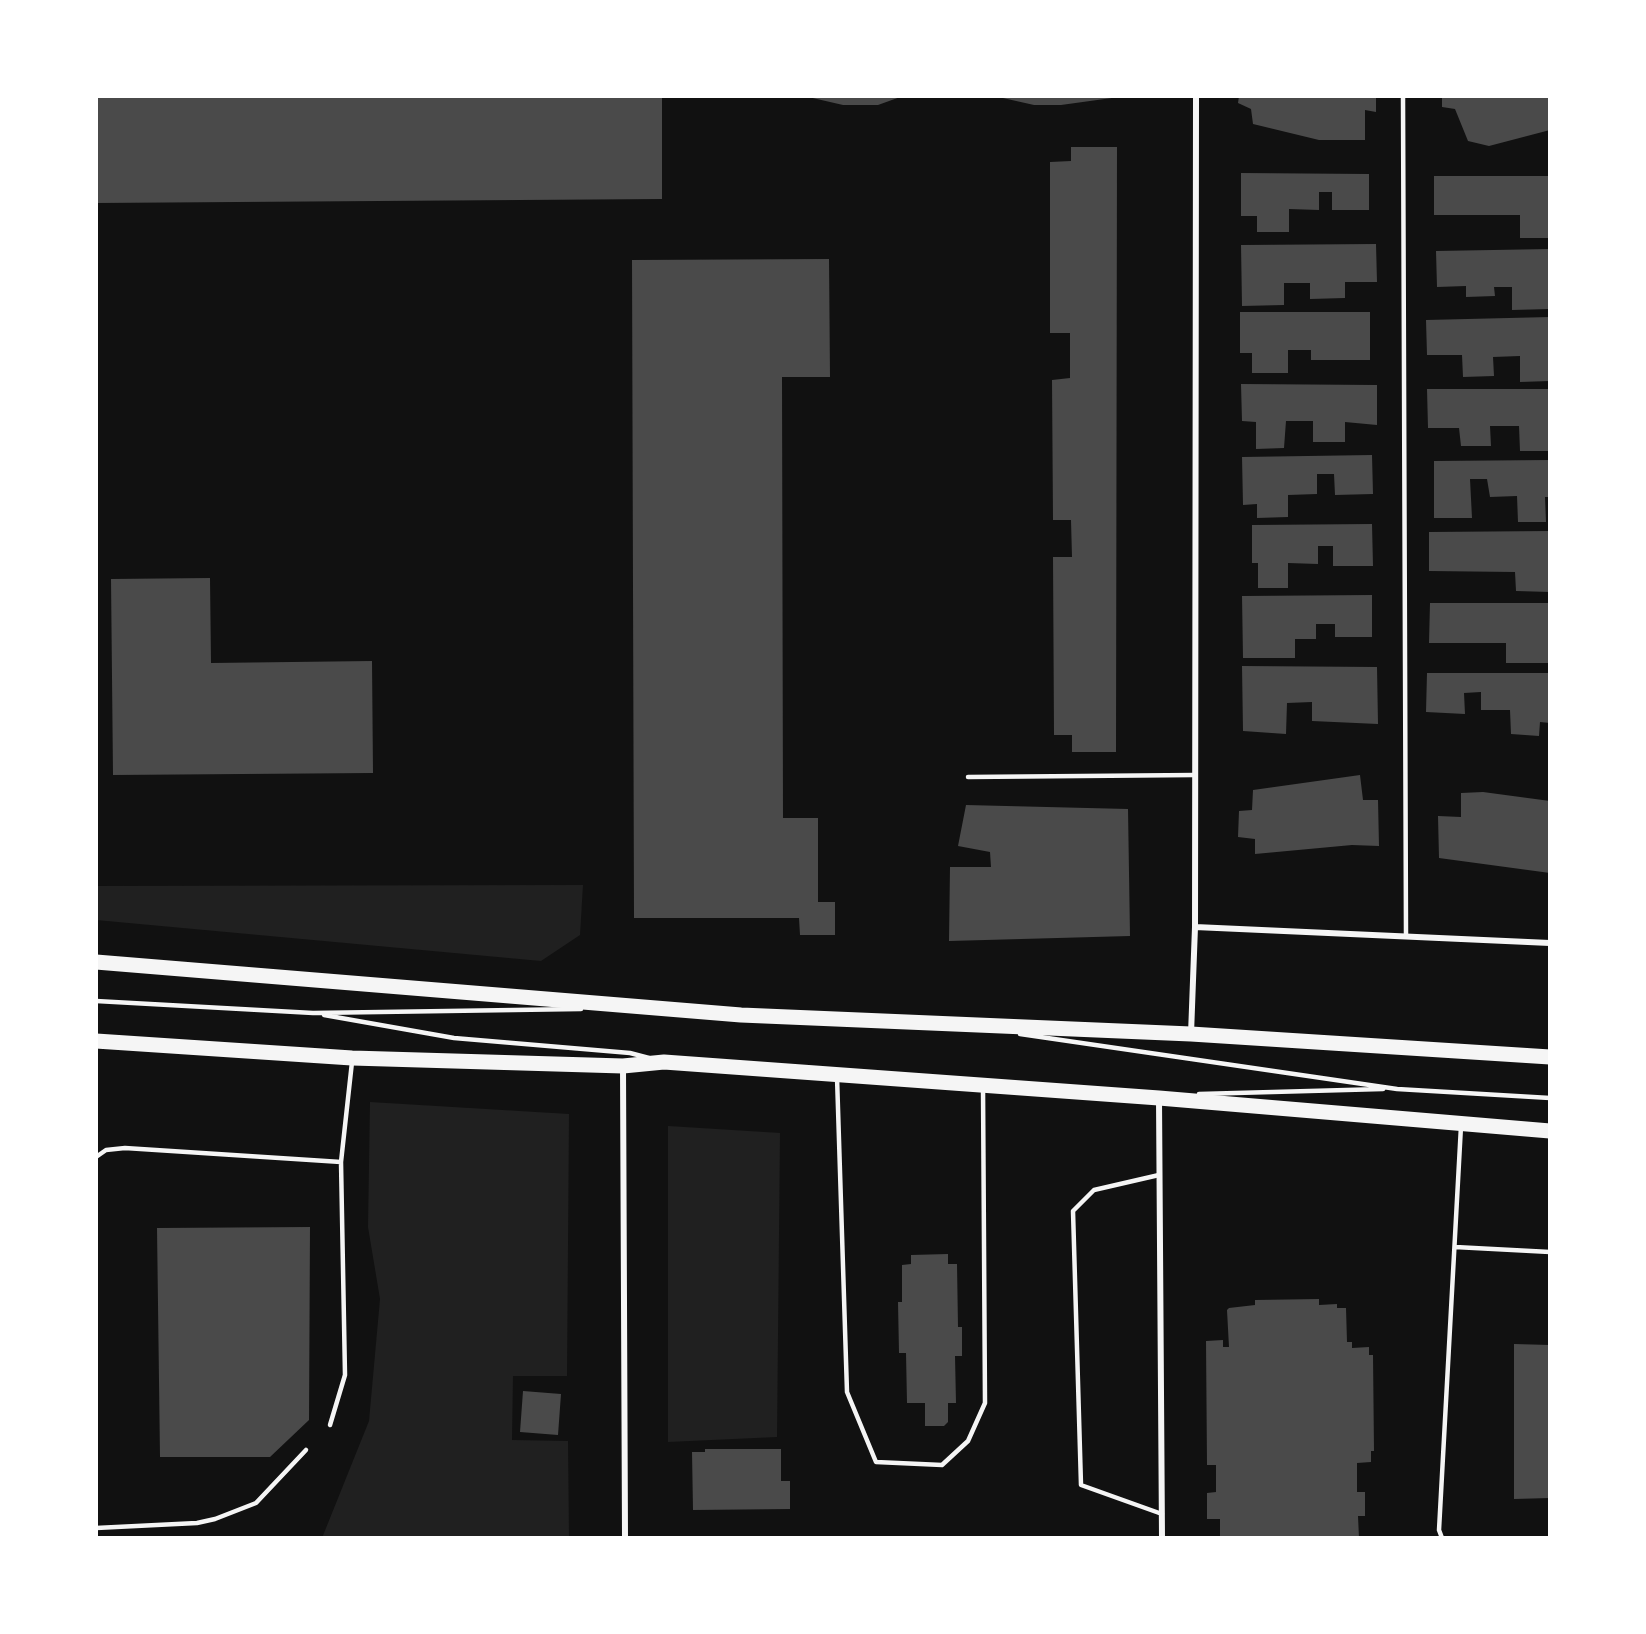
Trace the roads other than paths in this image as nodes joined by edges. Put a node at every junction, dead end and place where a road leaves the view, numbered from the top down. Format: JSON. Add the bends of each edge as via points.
{"nodes":[{"id":1,"x":1197,"y":96,"type":"edge"},
{"id":2,"x":1403,"y":96,"type":"edge"},
{"id":3,"x":1195,"y":775,"type":"junction"},
{"id":4,"x":968,"y":777,"type":"dead end"},
{"id":5,"x":1195,"y":927,"type":"junction"},
{"id":6,"x":1406,"y":936,"type":"junction"},
{"id":7,"x":1550,"y":942,"type":"edge"},
{"id":8,"x":96,"y":962,"type":"edge"},
{"id":9,"x":96,"y":1001,"type":"edge"},
{"id":10,"x":659,"y":1008,"type":"junction"},
{"id":11,"x":313,"y":1013,"type":"junction"},
{"id":12,"x":956,"y":1024,"type":"junction"},
{"id":13,"x":1191,"y":1034,"type":"junction"},
{"id":14,"x":96,"y":1041,"type":"edge"},
{"id":15,"x":1550,"y":1057,"type":"edge"},
{"id":16,"x":352,"y":1058,"type":"junction"},
{"id":17,"x":664,"y":1062,"type":"junction"},
{"id":18,"x":623,"y":1066,"type":"junction"},
{"id":19,"x":836,"y":1075,"type":"junction"},
{"id":20,"x":983,"y":1085,"type":"junction"},
{"id":21,"x":1397,"y":1089,"type":"junction"},
{"id":22,"x":1131,"y":1096,"type":"junction"},
{"id":23,"x":1159,"y":1098,"type":"junction"},
{"id":24,"x":1550,"y":1098,"type":"edge"},
{"id":25,"x":1461,"y":1124,"type":"junction"},
{"id":26,"x":1550,"y":1131,"type":"edge"},
{"id":27,"x":96,"y":1157,"type":"edge"},
{"id":28,"x":341,"y":1162,"type":"junction"},
{"id":29,"x":1159,"y":1175,"type":"junction"},
{"id":30,"x":1455,"y":1247,"type":"junction"},
{"id":31,"x":1550,"y":1252,"type":"edge"},
{"id":32,"x":330,"y":1425,"type":"dead end"},
{"id":33,"x":306,"y":1450,"type":"dead end"},
{"id":34,"x":1162,"y":1514,"type":"junction"},
{"id":35,"x":96,"y":1528,"type":"edge"},
{"id":36,"x":625,"y":1538,"type":"edge"},
{"id":37,"x":1162,"y":1538,"type":"edge"},
{"id":38,"x":1442,"y":1538,"type":"edge"}],
"edges":[{"from":1,"to":3,"type":"street"},
{"from":2,"to":6,"type":"lane"},
{"from":3,"to":4,"type":"lane"},
{"from":3,"to":5,"type":"street"},
{"from":5,"to":6,"type":"street"},
{"from":5,"to":13,"type":"street"},
{"from":6,"to":7,"type":"street"},
{"from":8,"to":10,"type":"main road"},
{"from":9,"to":11,"type":"lane"},
{"from":10,"to":11,"type":"lane"},
{"from":10,"to":12,"type":"main road"},
{"from":11,"to":17,"type":"lane","via":[[454,1038],[630,1053]]},
{"from":12,"to":13,"type":"main road"},
{"from":12,"to":21,"type":"lane"},
{"from":13,"to":15,"type":"main road"},
{"from":14,"to":16,"type":"main road"},
{"from":16,"to":18,"type":"main road"},
{"from":16,"to":28,"type":"lane"},
{"from":17,"to":18,"type":"main road"},
{"from":17,"to":19,"type":"main road"},
{"from":18,"to":36,"type":"street"},
{"from":19,"to":20,"type":"main road"},
{"from":19,"to":20,"type":"lane","via":[[847,1392],[876,1462],[942,1465],[968,1441],[985,1403]]},
{"from":20,"to":22,"type":"main road"},
{"from":21,"to":22,"type":"lane"},
{"from":21,"to":24,"type":"lane"},
{"from":22,"to":23,"type":"main road"},
{"from":23,"to":25,"type":"main road"},
{"from":23,"to":29,"type":"street"},
{"from":25,"to":26,"type":"main road"},
{"from":25,"to":30,"type":"lane"},
{"from":27,"to":28,"type":"lane","via":[[106,1150],[125,1148]]},
{"from":28,"to":32,"type":"lane","via":[[345,1375]]},
{"from":29,"to":34,"type":"street"},
{"from":29,"to":34,"type":"lane","via":[[1094,1190],[1073,1211],[1081,1485]]},
{"from":30,"to":31,"type":"lane"},
{"from":30,"to":38,"type":"lane","via":[[1439,1530]]},
{"from":33,"to":35,"type":"lane","via":[[256,1503],[197,1523]]},
{"from":34,"to":37,"type":"street"}]}
